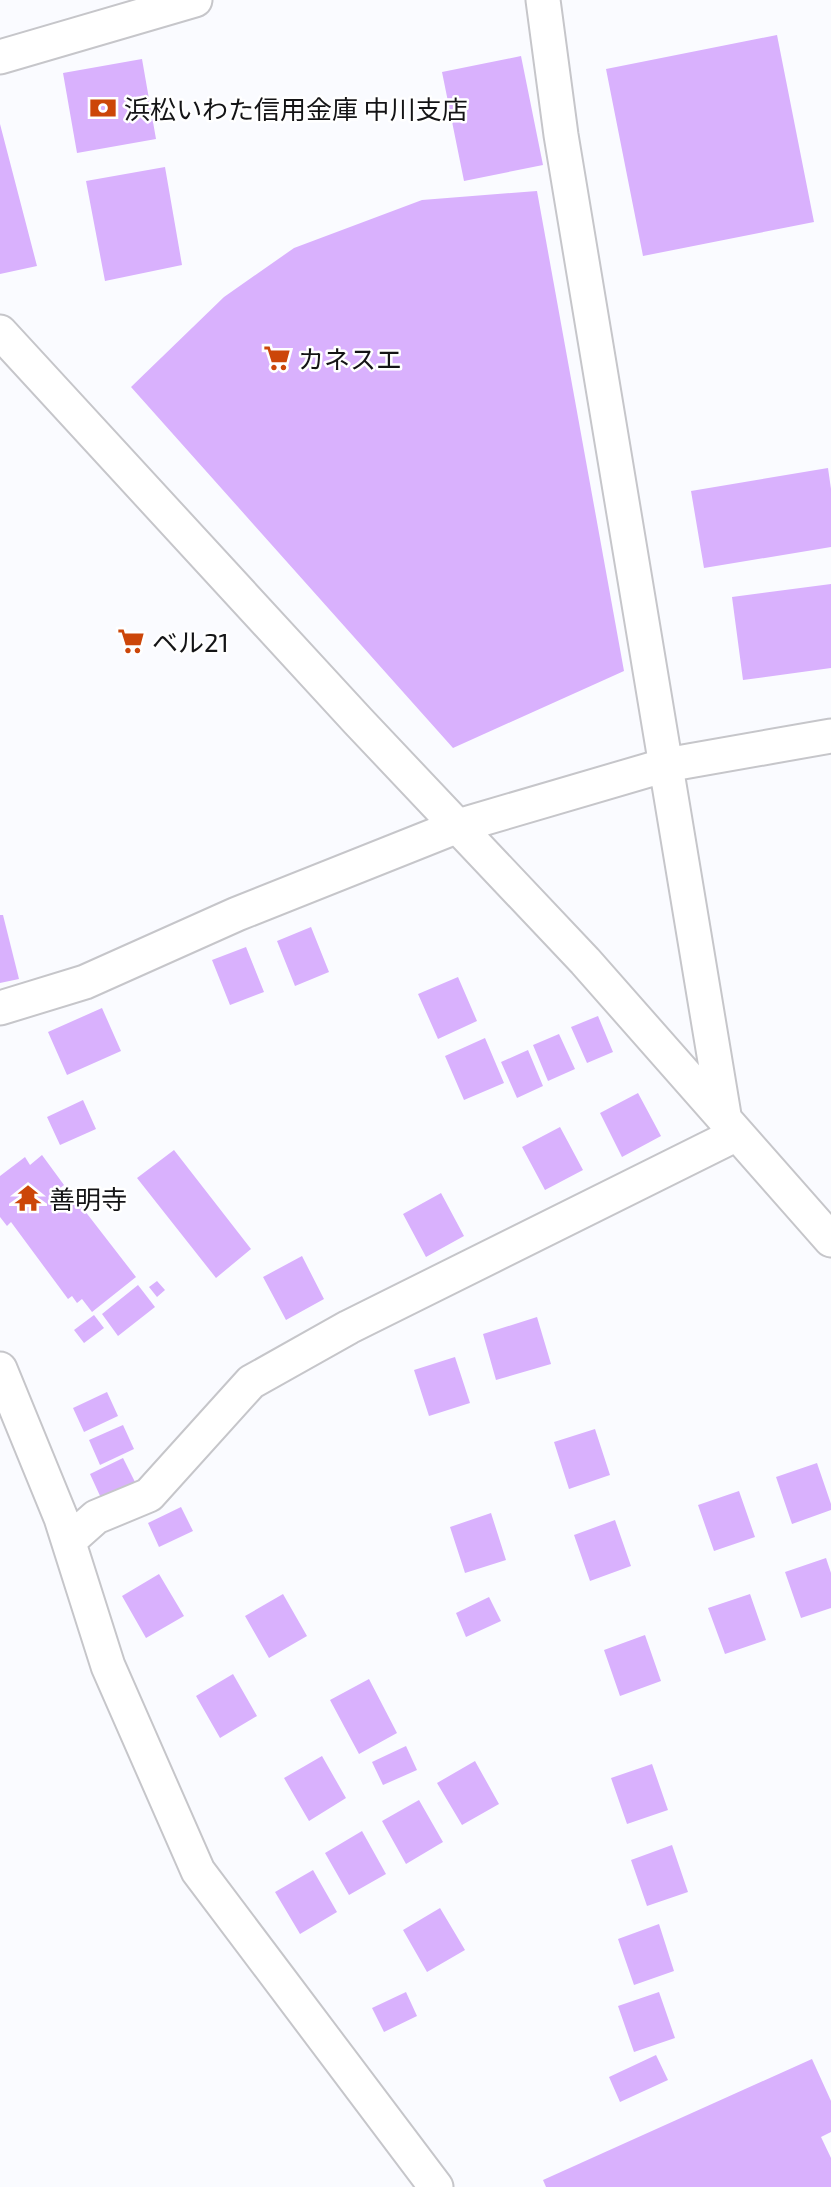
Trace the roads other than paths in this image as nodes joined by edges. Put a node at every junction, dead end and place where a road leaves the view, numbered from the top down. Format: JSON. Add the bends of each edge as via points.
{"nodes":[{"id":1,"x":195,"y":0,"type":"edge"},
{"id":2,"x":543,"y":0,"type":"edge"},
{"id":3,"x":0,"y":57,"type":"edge"},
{"id":4,"x":0,"y":332,"type":"edge"},
{"id":5,"x":831,"y":736,"type":"edge"},
{"id":6,"x":666,"y":765,"type":"junction"},
{"id":7,"x":458,"y":826,"type":"junction"},
{"id":8,"x":0,"y":1008,"type":"edge"},
{"id":9,"x":731,"y":1127,"type":"junction"},
{"id":10,"x":831,"y":1240,"type":"edge"},
{"id":11,"x":0,"y":1370,"type":"edge"},
{"id":12,"x":69,"y":1541,"type":"junction"},
{"id":13,"x":436,"y":2187,"type":"edge"}],
"edges":[{"from":1,"to":3,"type":"street"},
{"from":2,"to":6,"type":"street"},
{"from":4,"to":7,"type":"street"},
{"from":5,"to":6,"type":"street"},
{"from":6,"to":7,"type":"street"},
{"from":6,"to":9,"type":"street"},
{"from":7,"to":8,"type":"street","via":[[237,914],[85,982]]},
{"from":7,"to":9,"type":"street"},
{"from":9,"to":10,"type":"street"},
{"from":9,"to":12,"type":"street","via":[[251,1382],[149,1495],[96,1517]]},
{"from":11,"to":12,"type":"street"},
{"from":12,"to":13,"type":"street","via":[[108,1666],[198,1871]]}]}
